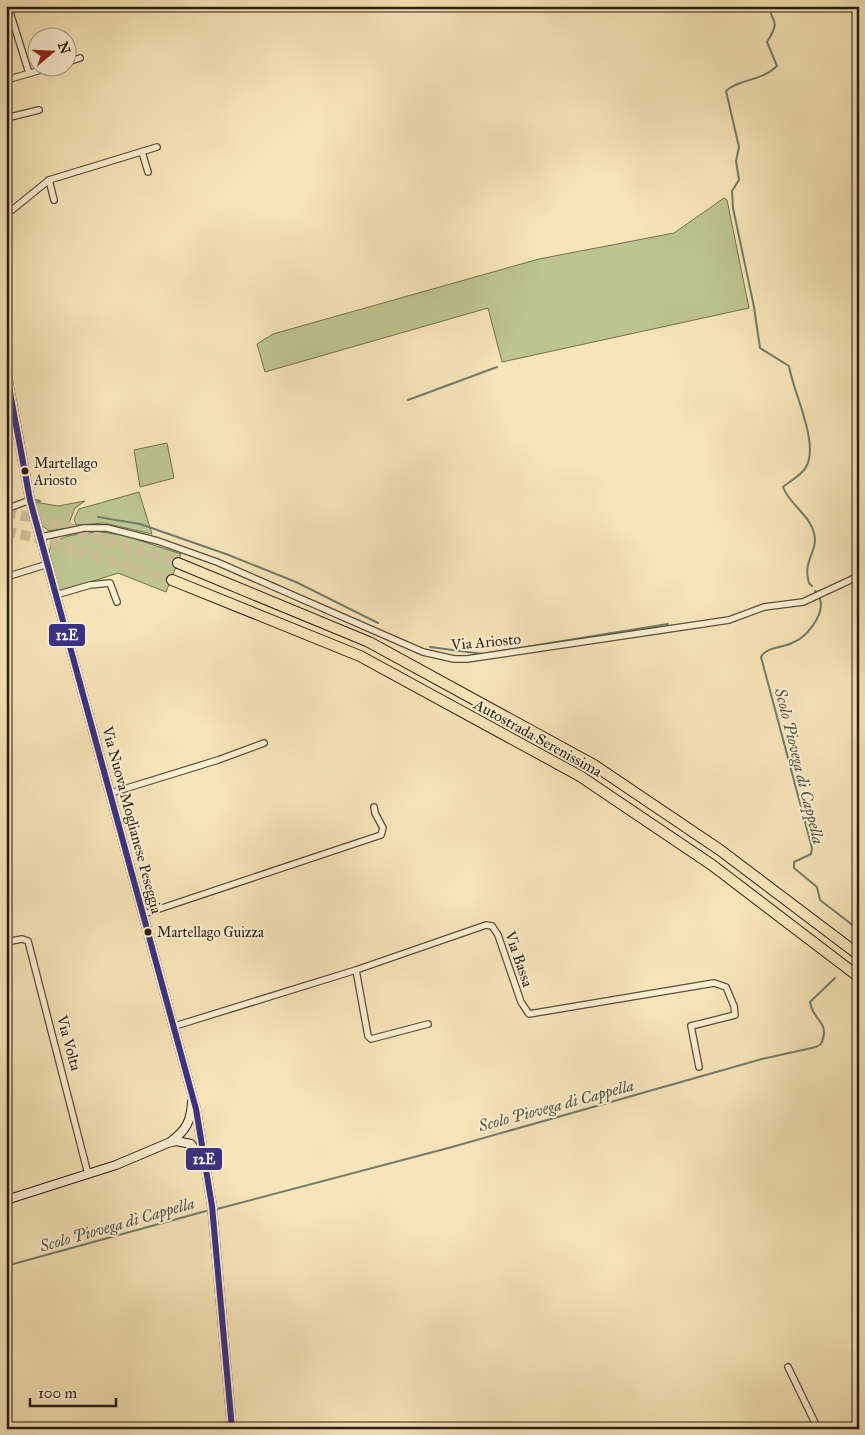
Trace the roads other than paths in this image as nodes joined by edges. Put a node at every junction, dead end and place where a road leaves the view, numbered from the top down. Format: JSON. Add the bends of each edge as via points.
{"nodes":[{"id":1,"x":8,"y":6,"type":"edge"},
{"id":2,"x":854,"y":6,"type":"edge"},
{"id":3,"x":859,"y":19,"type":"edge"},
{"id":4,"x":28,"y":70,"type":"edge"},
{"id":5,"x":28,"y":73,"type":"edge"},
{"id":6,"x":6,"y":80,"type":"edge"},
{"id":7,"x":40,"y":110,"type":"dead end"},
{"id":8,"x":6,"y":118,"type":"edge"},
{"id":9,"x":157,"y":147,"type":"dead end"},
{"id":10,"x":142,"y":152,"type":"junction"},
{"id":11,"x":148,"y":172,"type":"dead end"},
{"id":12,"x":49,"y":180,"type":"junction"},
{"id":13,"x":54,"y":200,"type":"dead end"},
{"id":14,"x":6,"y":212,"type":"edge"},
{"id":15,"x":6,"y":370,"type":"edge"},
{"id":16,"x":7,"y":379,"type":"edge"},
{"id":17,"x":30,"y":500,"type":"junction"},
{"id":18,"x":6,"y":509,"type":"edge"},
{"id":19,"x":41,"y":537,"type":"junction"},
{"id":20,"x":178,"y":563,"type":"tunnel mouth"},
{"id":21,"x":48,"y":564,"type":"junction"},
{"id":22,"x":859,"y":576,"type":"edge"},
{"id":23,"x":6,"y":577,"type":"edge"},
{"id":24,"x":172,"y":580,"type":"tunnel mouth"},
{"id":25,"x":56,"y":595,"type":"junction"},
{"id":26,"x":117,"y":602,"type":"dead end"},
{"id":27,"x":264,"y":743,"type":"dead end"},
{"id":28,"x":110,"y":793,"type":"junction"},
{"id":29,"x":374,"y":807,"type":"dead end"},
{"id":30,"x":144,"y":914,"type":"junction"},
{"id":31,"x":6,"y":942,"type":"edge"},
{"id":32,"x":859,"y":955,"type":"edge"},
{"id":33,"x":356,"y":970,"type":"junction"},
{"id":34,"x":859,"y":977,"type":"edge"},
{"id":35,"x":428,"y":1024,"type":"dead end"},
{"id":36,"x":175,"y":1026,"type":"junction"},
{"id":37,"x":699,"y":1068,"type":"dead end"},
{"id":38,"x":192,"y":1094,"type":"junction"},
{"id":39,"x":182,"y":1133,"type":"junction"},
{"id":40,"x":201,"y":1135,"type":"junction"},
{"id":41,"x":188,"y":1142,"type":"junction"},
{"id":42,"x":168,"y":1143,"type":"junction"},
{"id":43,"x":88,"y":1174,"type":"junction"},
{"id":44,"x":208,"y":1174,"type":"junction"},
{"id":45,"x":6,"y":1200,"type":"edge"},
{"id":46,"x":788,"y":1367,"type":"dead end"},
{"id":47,"x":232,"y":1429,"type":"edge"},
{"id":48,"x":818,"y":1429,"type":"edge"}],
"edges":[{"from":1,"to":4,"type":"street"},
{"from":2,"to":3,"type":"street"},
{"from":5,"to":6,"type":"street"},
{"from":7,"to":8,"type":"street"},
{"from":9,"to":10,"type":"street"},
{"from":10,"to":11,"type":"street"},
{"from":10,"to":12,"type":"street"},
{"from":12,"to":13,"type":"street"},
{"from":12,"to":14,"type":"street"},
{"from":15,"to":16,"type":"main road","name":"Via Nuova Moglianese Peseggia"},
{"from":16,"to":17,"type":"main road","name":"Via Nuova Moglianese Peseggia"},
{"from":17,"to":18,"type":"street"},
{"from":17,"to":19,"type":"main road","name":"Via Nuova Moglianese Peseggia"},
{"from":19,"to":21,"type":"main road","name":"Via Nuova Moglianese Peseggia"},
{"from":19,"to":22,"type":"street","name":"Via Ariosto","via":[[84,528],[107,528],[158,541],[217,562],[423,652],[454,659],[501,655],[729,620],[764,607],[803,602]]},
{"from":20,"to":32,"type":"highway","name":"Autostrada Serenissima","via":[[369,642],[594,765],[720,850]]},
{"from":21,"to":23,"type":"street"},
{"from":21,"to":25,"type":"main road","name":"Via Nuova Moglianese Peseggia"},
{"from":24,"to":34,"type":"highway","name":"Autostrada Serenissima","via":[[360,656],[580,776],[712,865]]},
{"from":25,"to":26,"type":"street","via":[[110,583]]},
{"from":25,"to":28,"type":"main road","name":"Via Nuova Moglianese Peseggia"},
{"from":27,"to":28,"type":"street"},
{"from":28,"to":30,"type":"main road","name":"Via Nuova Moglianese Peseggia"},
{"from":29,"to":30,"type":"street","via":[[383,831],[381,835]]},
{"from":30,"to":36,"type":"main road","name":"Via Nuova Moglianese Peseggia"},
{"from":31,"to":43,"type":"street","name":"Via Volta","via":[[28,941]]},
{"from":33,"to":35,"type":"street","via":[[371,1039]]},
{"from":33,"to":36,"type":"street","name":"Via Bassa"},
{"from":33,"to":37,"type":"street","name":"Via Bassa","via":[[486,925],[492,926],[498,935],[520,1002],[529,1014],[721,984],[729,993],[735,1015],[691,1026]]},
{"from":36,"to":38,"type":"main road","name":"Via Nuova Moglianese Peseggia"},
{"from":38,"to":39,"type":"main road","via":[[191,1115]]},
{"from":38,"to":40,"type":"main road","name":"Via Nuova Moglianese Peseggia"},
{"from":39,"to":40,"type":"main road","via":[[192,1131]]},
{"from":39,"to":42,"type":"main road"},
{"from":40,"to":41,"type":"main road","via":[[197,1140]]},
{"from":40,"to":44,"type":"main road","name":"Via Nuova Moglianese Peseggia"},
{"from":41,"to":42,"type":"main road"},
{"from":41,"to":44,"type":"main road","via":[[198,1152]]},
{"from":42,"to":43,"type":"main road"},
{"from":43,"to":45,"type":"main road"},
{"from":44,"to":47,"type":"main road","name":"Via Nuova Moglianese Peseggia"},
{"from":46,"to":48,"type":"street"}]}
